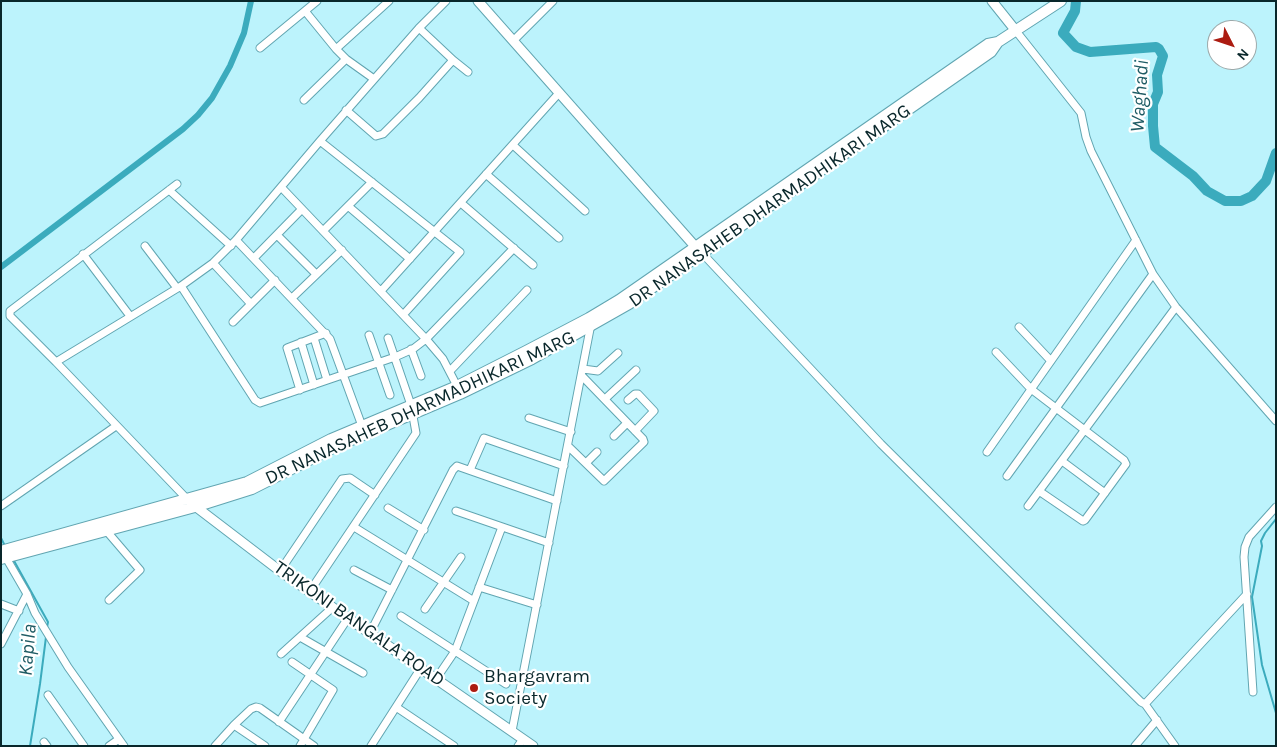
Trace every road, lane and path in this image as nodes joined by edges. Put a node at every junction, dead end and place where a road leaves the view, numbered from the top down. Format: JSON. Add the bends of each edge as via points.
{"nodes":[{"id":1,"x":317,"y":1,"type":"edge"},
{"id":2,"x":389,"y":1,"type":"edge"},
{"id":3,"x":446,"y":1,"type":"edge"},
{"id":4,"x":553,"y":1,"type":"edge"},
{"id":5,"x":992,"y":1,"type":"edge"},
{"id":6,"x":1061,"y":1,"type":"edge"},
{"id":7,"x":483,"y":3,"type":"edge"},
{"id":8,"x":305,"y":11,"type":"junction"},
{"id":9,"x":420,"y":28,"type":"junction"},
{"id":10,"x":1016,"y":31,"type":"junction"},
{"id":11,"x":513,"y":41,"type":"junction"},
{"id":12,"x":260,"y":48,"type":"dead end"},
{"id":13,"x":336,"y":49,"type":"junction"},
{"id":14,"x":346,"y":59,"type":"junction"},
{"id":15,"x":453,"y":60,"type":"junction"},
{"id":16,"x":468,"y":72,"type":"dead end"},
{"id":17,"x":374,"y":79,"type":"junction"},
{"id":18,"x":560,"y":94,"type":"junction"},
{"id":19,"x":304,"y":100,"type":"dead end"},
{"id":20,"x":346,"y":110,"type":"junction"},
{"id":21,"x":320,"y":141,"type":"junction"},
{"id":22,"x":513,"y":145,"type":"junction"},
{"id":23,"x":486,"y":174,"type":"junction"},
{"id":24,"x":372,"y":182,"type":"junction"},
{"id":25,"x":177,"y":184,"type":"dead end"},
{"id":26,"x":282,"y":188,"type":"junction"},
{"id":27,"x":169,"y":190,"type":"junction"},
{"id":28,"x":461,"y":203,"type":"junction"},
{"id":29,"x":348,"y":206,"type":"junction"},
{"id":30,"x":302,"y":209,"type":"junction"},
{"id":31,"x":585,"y":211,"type":"dead end"},
{"id":32,"x":323,"y":231,"type":"junction"},
{"id":33,"x":435,"y":232,"type":"junction"},
{"id":34,"x":277,"y":235,"type":"junction"},
{"id":35,"x":559,"y":238,"type":"dead end"},
{"id":36,"x":236,"y":240,"type":"junction"},
{"id":37,"x":1136,"y":240,"type":"junction"},
{"id":38,"x":145,"y":246,"type":"dead end"},
{"id":39,"x":231,"y":246,"type":"junction"},
{"id":40,"x":514,"y":248,"type":"junction"},
{"id":41,"x":342,"y":250,"type":"junction"},
{"id":42,"x":699,"y":250,"type":"junction"},
{"id":43,"x":83,"y":254,"type":"junction"},
{"id":44,"x":254,"y":258,"type":"junction"},
{"id":45,"x":410,"y":259,"type":"junction"},
{"id":46,"x":213,"y":263,"type":"junction"},
{"id":47,"x":533,"y":264,"type":"dead end"},
{"id":48,"x":316,"y":274,"type":"junction"},
{"id":49,"x":1153,"y":274,"type":"junction"},
{"id":50,"x":275,"y":280,"type":"junction"},
{"id":51,"x":179,"y":287,"type":"junction"},
{"id":52,"x":526,"y":290,"type":"dead end"},
{"id":53,"x":380,"y":291,"type":"junction"},
{"id":54,"x":292,"y":298,"type":"junction"},
{"id":55,"x":251,"y":304,"type":"junction"},
{"id":56,"x":1176,"y":307,"type":"junction"},
{"id":57,"x":403,"y":315,"type":"junction"},
{"id":58,"x":130,"y":316,"type":"junction"},
{"id":59,"x":233,"y":322,"type":"dead end"},
{"id":60,"x":590,"y":322,"type":"junction"},
{"id":61,"x":1019,"y":327,"type":"dead end"},
{"id":62,"x":326,"y":333,"type":"junction"},
{"id":63,"x":369,"y":335,"type":"dead end"},
{"id":64,"x":314,"y":338,"type":"junction"},
{"id":65,"x":388,"y":338,"type":"dead end"},
{"id":66,"x":426,"y":339,"type":"junction"},
{"id":67,"x":301,"y":342,"type":"junction"},
{"id":68,"x":411,"y":349,"type":"junction"},
{"id":69,"x":996,"y":352,"type":"dead end"},
{"id":70,"x":618,"y":353,"type":"dead end"},
{"id":71,"x":395,"y":357,"type":"junction"},
{"id":72,"x":1051,"y":361,"type":"junction"},
{"id":73,"x":56,"y":362,"type":"junction"},
{"id":74,"x":379,"y":362,"type":"junction"},
{"id":75,"x":636,"y":370,"type":"dead end"},
{"id":76,"x":450,"y":371,"type":"junction"},
{"id":77,"x":583,"y":373,"type":"junction"},
{"id":78,"x":344,"y":375,"type":"junction"},
{"id":79,"x":421,"y":376,"type":"dead end"},
{"id":80,"x":327,"y":380,"type":"junction"},
{"id":81,"x":314,"y":385,"type":"junction"},
{"id":82,"x":1031,"y":389,"type":"junction"},
{"id":83,"x":300,"y":390,"type":"junction"},
{"id":84,"x":458,"y":390,"type":"junction"},
{"id":85,"x":390,"y":394,"type":"dead end"},
{"id":86,"x":604,"y":399,"type":"junction"},
{"id":87,"x":628,"y":400,"type":"dead end"},
{"id":88,"x":1055,"y":409,"type":"junction"},
{"id":89,"x":413,"y":410,"type":"junction"},
{"id":90,"x":528,"y":418,"type":"dead end"},
{"id":91,"x":1276,"y":421,"type":"edge"},
{"id":92,"x":627,"y":423,"type":"junction"},
{"id":93,"x":116,"y":426,"type":"junction"},
{"id":94,"x":362,"y":426,"type":"junction"},
{"id":95,"x":1084,"y":430,"type":"junction"},
{"id":96,"x":635,"y":431,"type":"junction"},
{"id":97,"x":571,"y":432,"type":"junction"},
{"id":98,"x":614,"y":436,"type":"dead end"},
{"id":99,"x":568,"y":446,"type":"junction"},
{"id":100,"x":597,"y":452,"type":"dead end"},
{"id":101,"x":987,"y":452,"type":"dead end"},
{"id":102,"x":1062,"y":461,"type":"junction"},
{"id":103,"x":586,"y":464,"type":"junction"},
{"id":104,"x":564,"y":466,"type":"junction"},
{"id":105,"x":470,"y":470,"type":"junction"},
{"id":106,"x":1007,"y":476,"type":"dead end"},
{"id":107,"x":1039,"y":491,"type":"junction"},
{"id":108,"x":1105,"y":493,"type":"junction"},
{"id":109,"x":375,"y":495,"type":"junction"},
{"id":110,"x":187,"y":499,"type":"junction"},
{"id":111,"x":558,"y":502,"type":"junction"},
{"id":112,"x":1,"y":506,"type":"edge"},
{"id":113,"x":1028,"y":506,"type":"dead end"},
{"id":114,"x":195,"y":507,"type":"junction"},
{"id":115,"x":1276,"y":507,"type":"edge"},
{"id":116,"x":388,"y":508,"type":"dead end"},
{"id":117,"x":456,"y":511,"type":"dead end"},
{"id":118,"x":103,"y":527,"type":"junction"},
{"id":119,"x":354,"y":527,"type":"junction"},
{"id":120,"x":502,"y":527,"type":"junction"},
{"id":121,"x":424,"y":530,"type":"junction"},
{"id":122,"x":549,"y":543,"type":"junction"},
{"id":123,"x":3,"y":553,"type":"edge"},
{"id":124,"x":460,"y":558,"type":"dead end"},
{"id":125,"x":408,"y":560,"type":"junction"},
{"id":126,"x":354,"y":570,"type":"dead end"},
{"id":127,"x":280,"y":571,"type":"junction"},
{"id":128,"x":443,"y":583,"type":"junction"},
{"id":129,"x":479,"y":587,"type":"junction"},
{"id":130,"x":392,"y":590,"type":"junction"},
{"id":131,"x":310,"y":591,"type":"junction"},
{"id":132,"x":27,"y":594,"type":"junction"},
{"id":133,"x":1247,"y":594,"type":"junction"},
{"id":134,"x":109,"y":600,"type":"dead end"},
{"id":135,"x":474,"y":601,"type":"junction"},
{"id":136,"x":1,"y":604,"type":"edge"},
{"id":137,"x":537,"y":604,"type":"junction"},
{"id":138,"x":333,"y":607,"type":"junction"},
{"id":139,"x":425,"y":608,"type":"dead end"},
{"id":140,"x":19,"y":610,"type":"junction"},
{"id":141,"x":401,"y":616,"type":"dead end"},
{"id":142,"x":348,"y":618,"type":"junction"},
{"id":143,"x":370,"y":633,"type":"junction"},
{"id":144,"x":300,"y":637,"type":"junction"},
{"id":145,"x":1,"y":644,"type":"edge"},
{"id":146,"x":326,"y":652,"type":"junction"},
{"id":147,"x":455,"y":652,"type":"junction"},
{"id":148,"x":281,"y":654,"type":"dead end"},
{"id":149,"x":292,"y":662,"type":"dead end"},
{"id":150,"x":421,"y":668,"type":"junction"},
{"id":151,"x":363,"y":673,"type":"dead end"},
{"id":152,"x":311,"y":674,"type":"junction"},
{"id":153,"x":436,"y":678,"type":"junction"},
{"id":154,"x":506,"y":684,"type":"dead end"},
{"id":155,"x":1254,"y":692,"type":"dead end"},
{"id":156,"x":48,"y":695,"type":"dead end"},
{"id":157,"x":1145,"y":704,"type":"junction"},
{"id":158,"x":396,"y":707,"type":"junction"},
{"id":159,"x":1157,"y":720,"type":"junction"},
{"id":160,"x":279,"y":722,"type":"junction"},
{"id":161,"x":234,"y":725,"type":"junction"},
{"id":162,"x":512,"y":731,"type":"junction"},
{"id":163,"x":119,"y":739,"type":"junction"},
{"id":164,"x":304,"y":739,"type":"junction"},
{"id":165,"x":521,"y":742,"type":"edge"},
{"id":166,"x":216,"y":745,"type":"edge"},
{"id":167,"x":84,"y":746,"type":"edge"},
{"id":168,"x":109,"y":746,"type":"edge"},
{"id":169,"x":124,"y":746,"type":"edge"},
{"id":170,"x":265,"y":746,"type":"edge"},
{"id":171,"x":300,"y":746,"type":"edge"},
{"id":172,"x":314,"y":746,"type":"edge"},
{"id":173,"x":371,"y":746,"type":"edge"},
{"id":174,"x":454,"y":746,"type":"edge"},
{"id":175,"x":533,"y":746,"type":"edge"},
{"id":176,"x":1135,"y":746,"type":"edge"},
{"id":177,"x":1175,"y":746,"type":"edge"}],
"edges":[{"from":1,"to":8,"type":"street"},
{"from":2,"to":13,"type":"street"},
{"from":3,"to":9,"type":"street"},
{"from":4,"to":11,"type":"street"},
{"from":5,"to":10,"type":"street"},
{"from":6,"to":10,"type":"main road","name":"DR NANASAHEB DHARMADHIKARI MARG"},
{"from":7,"to":11,"type":"street"},
{"from":8,"to":12,"type":"street"},
{"from":8,"to":13,"type":"street"},
{"from":9,"to":15,"type":"street"},
{"from":9,"to":17,"type":"street"},
{"from":10,"to":37,"type":"street","via":[[1081,113],[1091,151]]},
{"from":10,"to":42,"type":"main road","name":"DR NANASAHEB DHARMADHIKARI MARG","via":[[998,42],[991,52]]},
{"from":11,"to":18,"type":"street"},
{"from":13,"to":14,"type":"street"},
{"from":14,"to":17,"type":"street"},
{"from":14,"to":19,"type":"street"},
{"from":15,"to":16,"type":"street"},
{"from":15,"to":20,"type":"street","via":[[383,134],[376,136]]},
{"from":17,"to":20,"type":"street"},
{"from":18,"to":22,"type":"street"},
{"from":18,"to":42,"type":"street"},
{"from":20,"to":21,"type":"street"},
{"from":21,"to":24,"type":"street"},
{"from":21,"to":26,"type":"street"},
{"from":22,"to":23,"type":"street"},
{"from":22,"to":31,"type":"street"},
{"from":23,"to":28,"type":"street"},
{"from":23,"to":35,"type":"street"},
{"from":24,"to":29,"type":"street"},
{"from":24,"to":33,"type":"street"},
{"from":25,"to":27,"type":"street"},
{"from":26,"to":30,"type":"street"},
{"from":26,"to":36,"type":"street"},
{"from":27,"to":39,"type":"street"},
{"from":27,"to":43,"type":"street"},
{"from":28,"to":33,"type":"street"},
{"from":28,"to":40,"type":"street"},
{"from":29,"to":32,"type":"street"},
{"from":29,"to":45,"type":"street"},
{"from":30,"to":32,"type":"street"},
{"from":30,"to":34,"type":"street"},
{"from":32,"to":41,"type":"street"},
{"from":33,"to":45,"type":"street"},
{"from":33,"to":57,"type":"street","via":[[460,252]]},
{"from":34,"to":44,"type":"street"},
{"from":34,"to":48,"type":"street"},
{"from":36,"to":39,"type":"street"},
{"from":36,"to":44,"type":"street"},
{"from":37,"to":49,"type":"street"},
{"from":37,"to":72,"type":"street"},
{"from":38,"to":51,"type":"street"},
{"from":39,"to":46,"type":"street"},
{"from":40,"to":47,"type":"street"},
{"from":40,"to":66,"type":"street"},
{"from":41,"to":48,"type":"street"},
{"from":41,"to":53,"type":"street"},
{"from":42,"to":60,"type":"main road","name":"DR NANASAHEB DHARMADHIKARI MARG","via":[[629,304]]},
{"from":42,"to":157,"type":"street","via":[[881,444]]},
{"from":43,"to":58,"type":"street"},
{"from":43,"to":73,"type":"street","via":[[11,309],[10,316]]},
{"from":44,"to":50,"type":"street"},
{"from":45,"to":53,"type":"street"},
{"from":46,"to":51,"type":"street"},
{"from":46,"to":55,"type":"street"},
{"from":48,"to":54,"type":"street"},
{"from":49,"to":56,"type":"street"},
{"from":49,"to":88,"type":"street"},
{"from":50,"to":54,"type":"street"},
{"from":50,"to":55,"type":"street"},
{"from":51,"to":58,"type":"street"},
{"from":51,"to":83,"type":"street","via":[[256,402],[262,403]]},
{"from":52,"to":76,"type":"street"},
{"from":53,"to":57,"type":"street"},
{"from":54,"to":62,"type":"street"},
{"from":55,"to":59,"type":"street"},
{"from":56,"to":91,"type":"street"},
{"from":56,"to":95,"type":"street"},
{"from":57,"to":66,"type":"street"},
{"from":58,"to":73,"type":"street"},
{"from":60,"to":77,"type":"street"},
{"from":60,"to":84,"type":"main road","name":"DR NANASAHEB DHARMADHIKARI MARG","via":[[532,358]]},
{"from":61,"to":72,"type":"street"},
{"from":62,"to":64,"type":"street"},
{"from":62,"to":78,"type":"street","via":[[334,345]]},
{"from":63,"to":74,"type":"street"},
{"from":64,"to":67,"type":"street"},
{"from":64,"to":80,"type":"street"},
{"from":65,"to":71,"type":"street"},
{"from":66,"to":68,"type":"street"},
{"from":66,"to":76,"type":"street"},
{"from":67,"to":81,"type":"street"},
{"from":67,"to":83,"type":"street","via":[[287,348]]},
{"from":68,"to":71,"type":"street"},
{"from":68,"to":79,"type":"street"},
{"from":69,"to":82,"type":"street"},
{"from":70,"to":77,"type":"street","via":[[598,371]]},
{"from":71,"to":74,"type":"street"},
{"from":71,"to":89,"type":"street"},
{"from":72,"to":82,"type":"street"},
{"from":73,"to":93,"type":"street"},
{"from":74,"to":78,"type":"street"},
{"from":74,"to":85,"type":"street"},
{"from":75,"to":86,"type":"street"},
{"from":76,"to":84,"type":"street"},
{"from":77,"to":86,"type":"street"},
{"from":77,"to":97,"type":"street"},
{"from":78,"to":80,"type":"street"},
{"from":78,"to":94,"type":"street"},
{"from":80,"to":81,"type":"street"},
{"from":81,"to":83,"type":"street"},
{"from":82,"to":88,"type":"street"},
{"from":82,"to":101,"type":"street"},
{"from":84,"to":89,"type":"main road","name":"DR NANASAHEB DHARMADHIKARI MARG"},
{"from":86,"to":92,"type":"street"},
{"from":87,"to":96,"type":"street","via":[[638,394],[654,411]]},
{"from":88,"to":95,"type":"street"},
{"from":88,"to":106,"type":"street"},
{"from":89,"to":94,"type":"main road","name":"DR NANASAHEB DHARMADHIKARI MARG"},
{"from":89,"to":109,"type":"street","via":[[416,433]]},
{"from":89,"to":114,"type":"main road","name":"DR NANASAHEB DHARMADHIKARI MARG","via":[[252,489]]},
{"from":90,"to":97,"type":"street"},
{"from":92,"to":96,"type":"street"},
{"from":92,"to":98,"type":"street"},
{"from":93,"to":110,"type":"street"},
{"from":93,"to":112,"type":"street"},
{"from":94,"to":110,"type":"main road","name":"DR NANASAHEB DHARMADHIKARI MARG","via":[[247,482]]},
{"from":95,"to":102,"type":"street"},
{"from":95,"to":108,"type":"street","via":[[1125,462]]},
{"from":96,"to":103,"type":"street","via":[[644,439],[644,444],[606,481]]},
{"from":97,"to":99,"type":"street"},
{"from":99,"to":103,"type":"street"},
{"from":99,"to":104,"type":"street"},
{"from":100,"to":103,"type":"street"},
{"from":102,"to":107,"type":"street"},
{"from":102,"to":108,"type":"street"},
{"from":104,"to":105,"type":"street","via":[[484,438]]},
{"from":104,"to":111,"type":"street"},
{"from":105,"to":111,"type":"street"},
{"from":105,"to":121,"type":"street","via":[[454,467]]},
{"from":107,"to":108,"type":"street","via":[[1081,521],[1086,520]]},
{"from":107,"to":113,"type":"street"},
{"from":109,"to":119,"type":"street"},
{"from":109,"to":127,"type":"street","via":[[350,478],[342,479]]},
{"from":110,"to":114,"type":"street","name":"TRIKONI BANGALA ROAD"},
{"from":110,"to":118,"type":"main road","name":"DR NANASAHEB DHARMADHIKARI MARG"},
{"from":111,"to":122,"type":"street"},
{"from":114,"to":118,"type":"main road","name":"DR NANASAHEB DHARMADHIKARI MARG"},
{"from":114,"to":127,"type":"street","name":"TRIKONI BANGALA ROAD"},
{"from":115,"to":133,"type":"street","via":[[1246,542]]},
{"from":116,"to":121,"type":"street"},
{"from":117,"to":120,"type":"street"},
{"from":118,"to":123,"type":"main road","name":"DR NANASAHEB DHARMADHIKARI MARG"},
{"from":118,"to":134,"type":"street","via":[[140,570]]},
{"from":119,"to":125,"type":"street"},
{"from":119,"to":131,"type":"street"},
{"from":120,"to":122,"type":"street"},
{"from":120,"to":129,"type":"street"},
{"from":121,"to":125,"type":"street"},
{"from":122,"to":137,"type":"street"},
{"from":123,"to":132,"type":"street"},
{"from":124,"to":128,"type":"street"},
{"from":125,"to":128,"type":"street"},
{"from":125,"to":130,"type":"street"},
{"from":126,"to":130,"type":"street"},
{"from":127,"to":131,"type":"street","name":"TRIKONI BANGALA ROAD"},
{"from":128,"to":135,"type":"street"},
{"from":128,"to":139,"type":"street"},
{"from":129,"to":135,"type":"street"},
{"from":129,"to":137,"type":"street"},
{"from":130,"to":143,"type":"street"},
{"from":131,"to":138,"type":"street","name":"TRIKONI BANGALA ROAD"},
{"from":132,"to":140,"type":"street"},
{"from":132,"to":163,"type":"street","via":[[68,667]]},
{"from":133,"to":155,"type":"street"},
{"from":133,"to":157,"type":"street"},
{"from":135,"to":147,"type":"street"},
{"from":136,"to":140,"type":"street"},
{"from":137,"to":162,"type":"street"},
{"from":138,"to":142,"type":"street","name":"TRIKONI BANGALA ROAD"},
{"from":138,"to":144,"type":"street"},
{"from":140,"to":145,"type":"street"},
{"from":141,"to":147,"type":"street"},
{"from":142,"to":143,"type":"street","name":"TRIKONI BANGALA ROAD"},
{"from":142,"to":146,"type":"street"},
{"from":143,"to":150,"type":"street","name":"TRIKONI BANGALA ROAD"},
{"from":144,"to":146,"type":"street"},
{"from":144,"to":148,"type":"street"},
{"from":146,"to":151,"type":"street"},
{"from":146,"to":152,"type":"street"},
{"from":147,"to":153,"type":"street"},
{"from":147,"to":154,"type":"street"},
{"from":149,"to":152,"type":"street"},
{"from":150,"to":153,"type":"street","name":"TRIKONI BANGALA ROAD"},
{"from":150,"to":158,"type":"street"},
{"from":152,"to":160,"type":"street"},
{"from":152,"to":164,"type":"street","via":[[333,691]]},
{"from":153,"to":162,"type":"street","name":"TRIKONI BANGALA ROAD"},
{"from":156,"to":167,"type":"street"},
{"from":157,"to":159,"type":"street"},
{"from":158,"to":173,"type":"street"},
{"from":158,"to":174,"type":"street"},
{"from":159,"to":176,"type":"street"},
{"from":159,"to":177,"type":"street"},
{"from":160,"to":161,"type":"street","via":[[256,707]]},
{"from":160,"to":164,"type":"street"},
{"from":161,"to":166,"type":"street"},
{"from":161,"to":170,"type":"street"},
{"from":162,"to":165,"type":"street","name":"TRIKONI BANGALA ROAD"},
{"from":163,"to":168,"type":"street"},
{"from":163,"to":169,"type":"street"},
{"from":164,"to":171,"type":"street"},
{"from":164,"to":172,"type":"street"},
{"from":165,"to":175,"type":"street","name":"TRIKONI BANGALA ROAD"}]}
